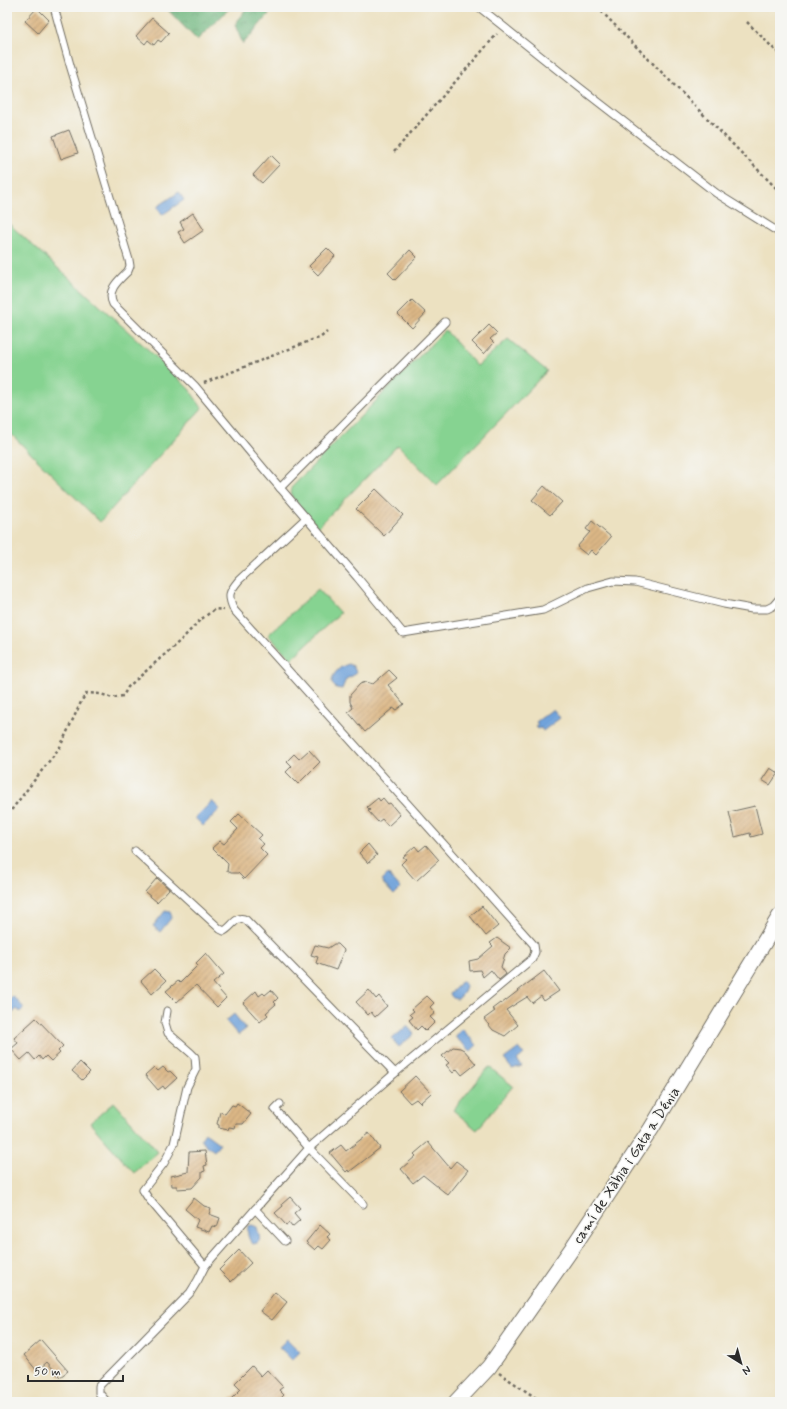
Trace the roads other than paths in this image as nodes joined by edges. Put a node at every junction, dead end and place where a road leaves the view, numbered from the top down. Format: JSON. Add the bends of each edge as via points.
{"nodes":[{"id":1,"x":54,"y":7,"type":"edge"},
{"id":2,"x":479,"y":7,"type":"edge"},
{"id":3,"x":780,"y":233,"type":"edge"},
{"id":4,"x":445,"y":322,"type":"dead end"},
{"id":5,"x":280,"y":488,"type":"junction"},
{"id":6,"x":306,"y":518,"type":"junction"},
{"id":7,"x":780,"y":598,"type":"edge"},
{"id":8,"x":135,"y":851,"type":"dead end"},
{"id":9,"x":780,"y":916,"type":"edge"},
{"id":10,"x":166,"y":1011,"type":"dead end"},
{"id":11,"x":395,"y":1073,"type":"junction"},
{"id":12,"x":280,"y":1104,"type":"dead end"},
{"id":13,"x":309,"y":1148,"type":"junction"},
{"id":14,"x":363,"y":1204,"type":"dead end"},
{"id":15,"x":255,"y":1209,"type":"junction"},
{"id":16,"x":285,"y":1241,"type":"dead end"},
{"id":17,"x":205,"y":1266,"type":"junction"},
{"id":18,"x":107,"y":1402,"type":"edge"},
{"id":19,"x":456,"y":1402,"type":"edge"}],
"edges":[{"from":1,"to":5,"type":"lane","via":[[129,260],[128,271],[111,291],[110,298],[113,304],[195,386]]},
{"from":2,"to":3,"type":"lane","via":[[716,192]]},
{"from":4,"to":5,"type":"lane"},
{"from":5,"to":6,"type":"lane"},
{"from":6,"to":7,"type":"lane","via":[[403,633],[543,610],[588,588],[613,581],[635,582],[752,609],[767,609]]},
{"from":6,"to":11,"type":"lane","via":[[231,590],[229,598],[234,610],[534,945],[532,959]]},
{"from":8,"to":11,"type":"lane","via":[[220,929],[228,929],[239,918],[246,920]]},
{"from":9,"to":19,"type":"street","name":"camí de Xàbia i Gata a Dénia","via":[[652,1129],[490,1367]]},
{"from":10,"to":17,"type":"lane","via":[[165,1023],[168,1033],[195,1058],[196,1069],[187,1087],[174,1144],[164,1163],[143,1190]]},
{"from":11,"to":13,"type":"lane"},
{"from":12,"to":13,"type":"lane","via":[[275,1109]]},
{"from":13,"to":14,"type":"lane"},
{"from":13,"to":15,"type":"lane"},
{"from":15,"to":16,"type":"lane"},
{"from":15,"to":17,"type":"lane"},
{"from":17,"to":18,"type":"lane","via":[[190,1293],[98,1386],[99,1393]]}]}
